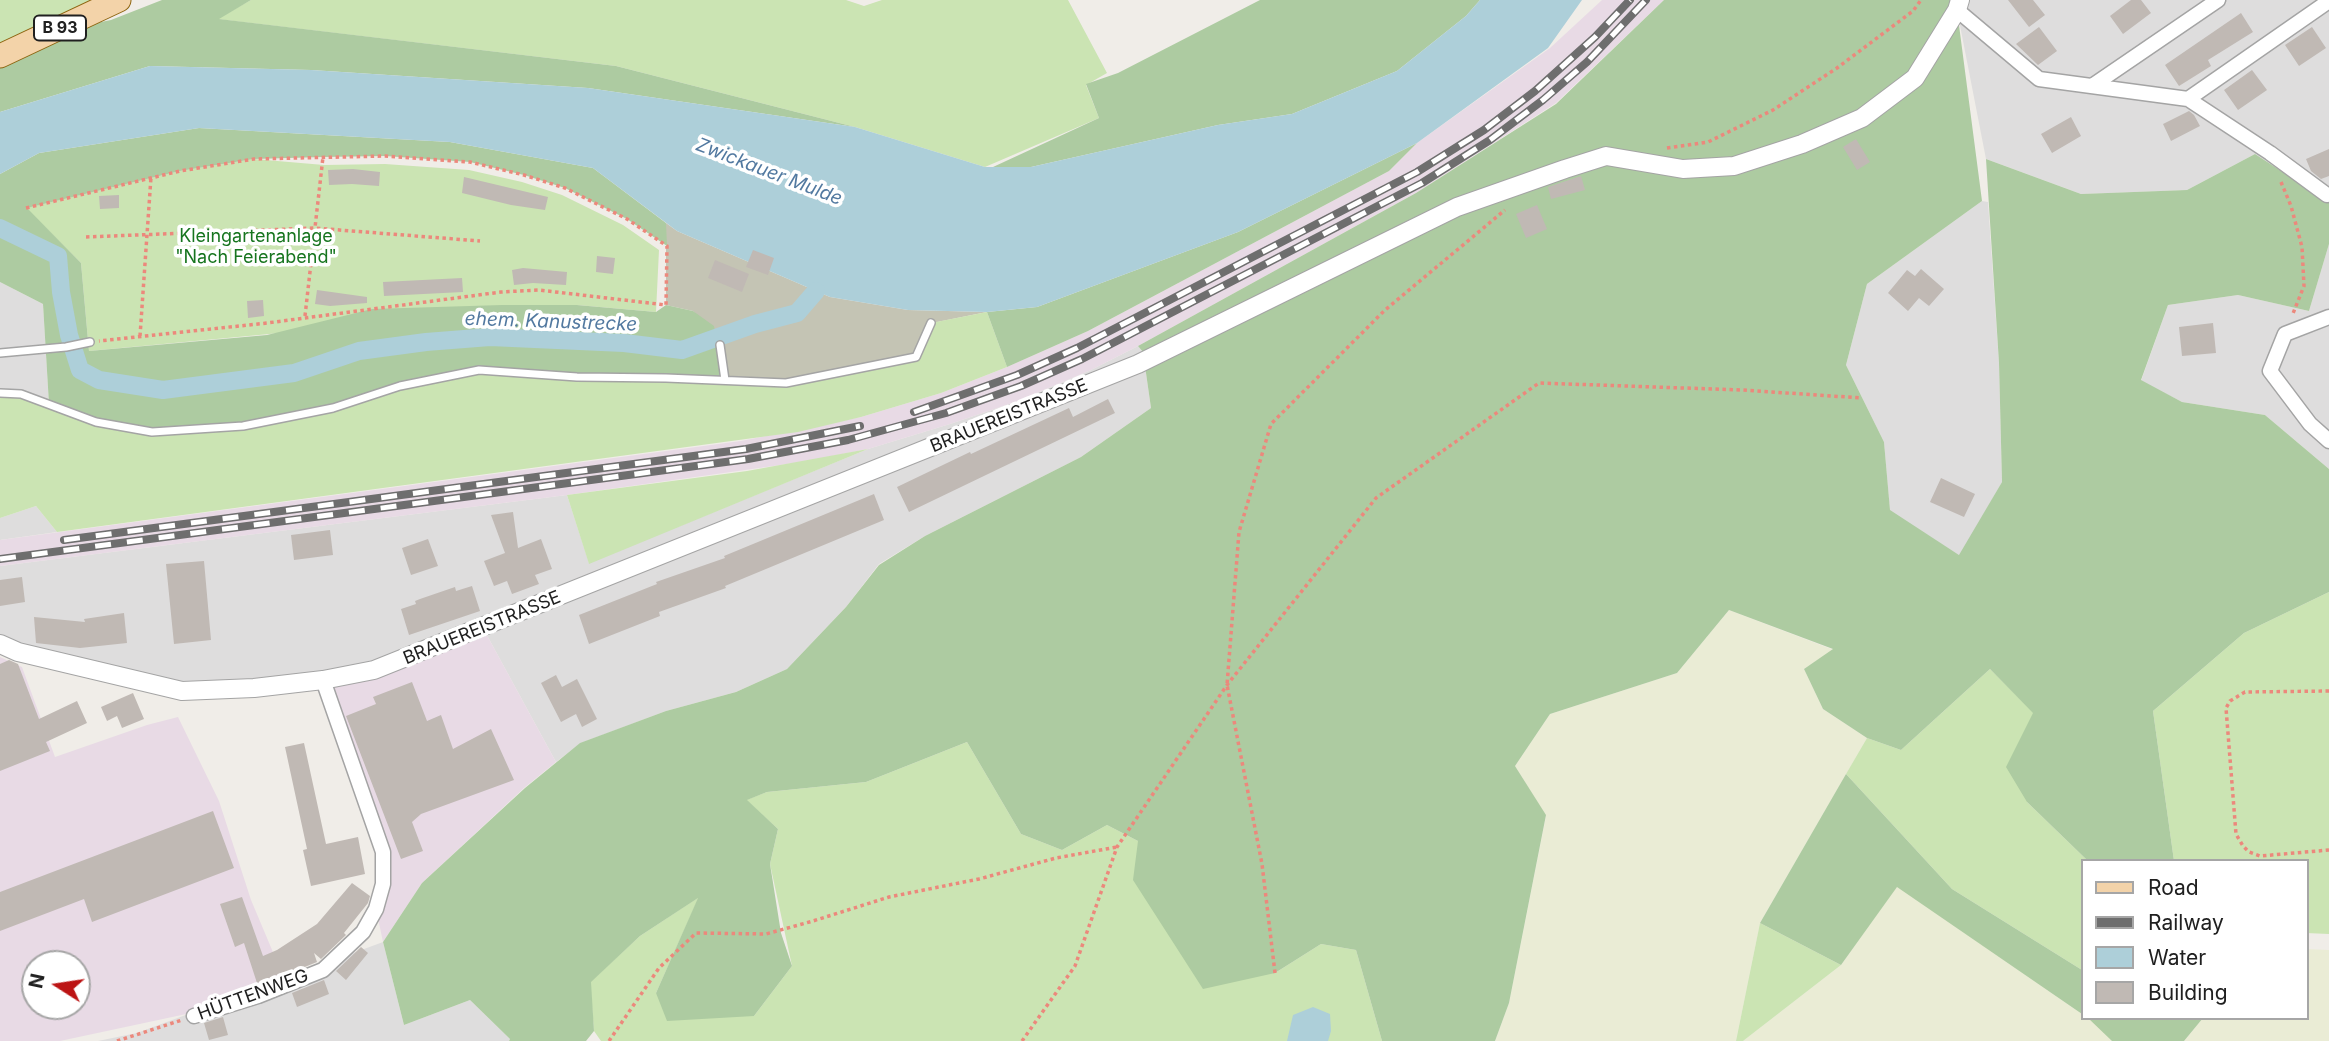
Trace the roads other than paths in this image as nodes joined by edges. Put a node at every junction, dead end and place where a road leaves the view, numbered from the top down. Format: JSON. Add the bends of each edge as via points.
{"nodes":[{"id":1,"x":119,"y":0,"type":"edge"},
{"id":2,"x":2218,"y":0,"type":"edge"},
{"id":3,"x":2329,"y":1,"type":"edge"},
{"id":4,"x":1959,"y":5,"type":"edge"},
{"id":5,"x":2201,"y":5,"type":"edge"},
{"id":6,"x":0,"y":55,"type":"edge"},
{"id":7,"x":2092,"y":86,"type":"junction"},
{"id":8,"x":2188,"y":99,"type":"junction"},
{"id":9,"x":2327,"y":195,"type":"dead end"},
{"id":10,"x":2329,"y":317,"type":"edge"},
{"id":11,"x":932,"y":323,"type":"dead end"},
{"id":12,"x":90,"y":342,"type":"road end"},
{"id":13,"x":720,"y":345,"type":"dead end"},
{"id":14,"x":0,"y":353,"type":"edge"},
{"id":15,"x":724,"y":380,"type":"junction"},
{"id":16,"x":0,"y":393,"type":"edge"},
{"id":17,"x":2329,"y":440,"type":"edge"},
{"id":18,"x":0,"y":644,"type":"edge"},
{"id":19,"x":323,"y":680,"type":"junction"},
{"id":20,"x":194,"y":1016,"type":"road end"}],
"edges":[{"from":1,"to":6,"type":"main road","number":"B 93"},
{"from":2,"to":5,"type":"street"},
{"from":3,"to":8,"type":"street"},
{"from":4,"to":7,"type":"street","via":[[2039,79]]},
{"from":4,"to":19,"type":"street","name":"BRAUEREISTRASSE","via":[[1915,78],[1862,118],[1802,144],[1734,166],[1683,169],[1606,156],[1457,207],[1138,364],[383,667]]},
{"from":5,"to":7,"type":"street"},
{"from":7,"to":8,"type":"street"},
{"from":8,"to":9,"type":"street"},
{"from":10,"to":17,"type":"street","via":[[2285,334],[2270,371],[2310,424]]},
{"from":11,"to":15,"type":"lane","via":[[916,357],[786,383]]},
{"from":12,"to":14,"type":"lane"},
{"from":13,"to":15,"type":"lane"},
{"from":15,"to":16,"type":"lane","via":[[479,370],[243,426],[152,432],[96,422],[20,394]]},
{"from":18,"to":19,"type":"street","name":"BRAUEREISTRASSE","via":[[182,691]]},
{"from":19,"to":20,"type":"street","name":"HÜTTENWEG","via":[[383,852],[383,884],[376,909],[363,932],[323,970]]}]}
